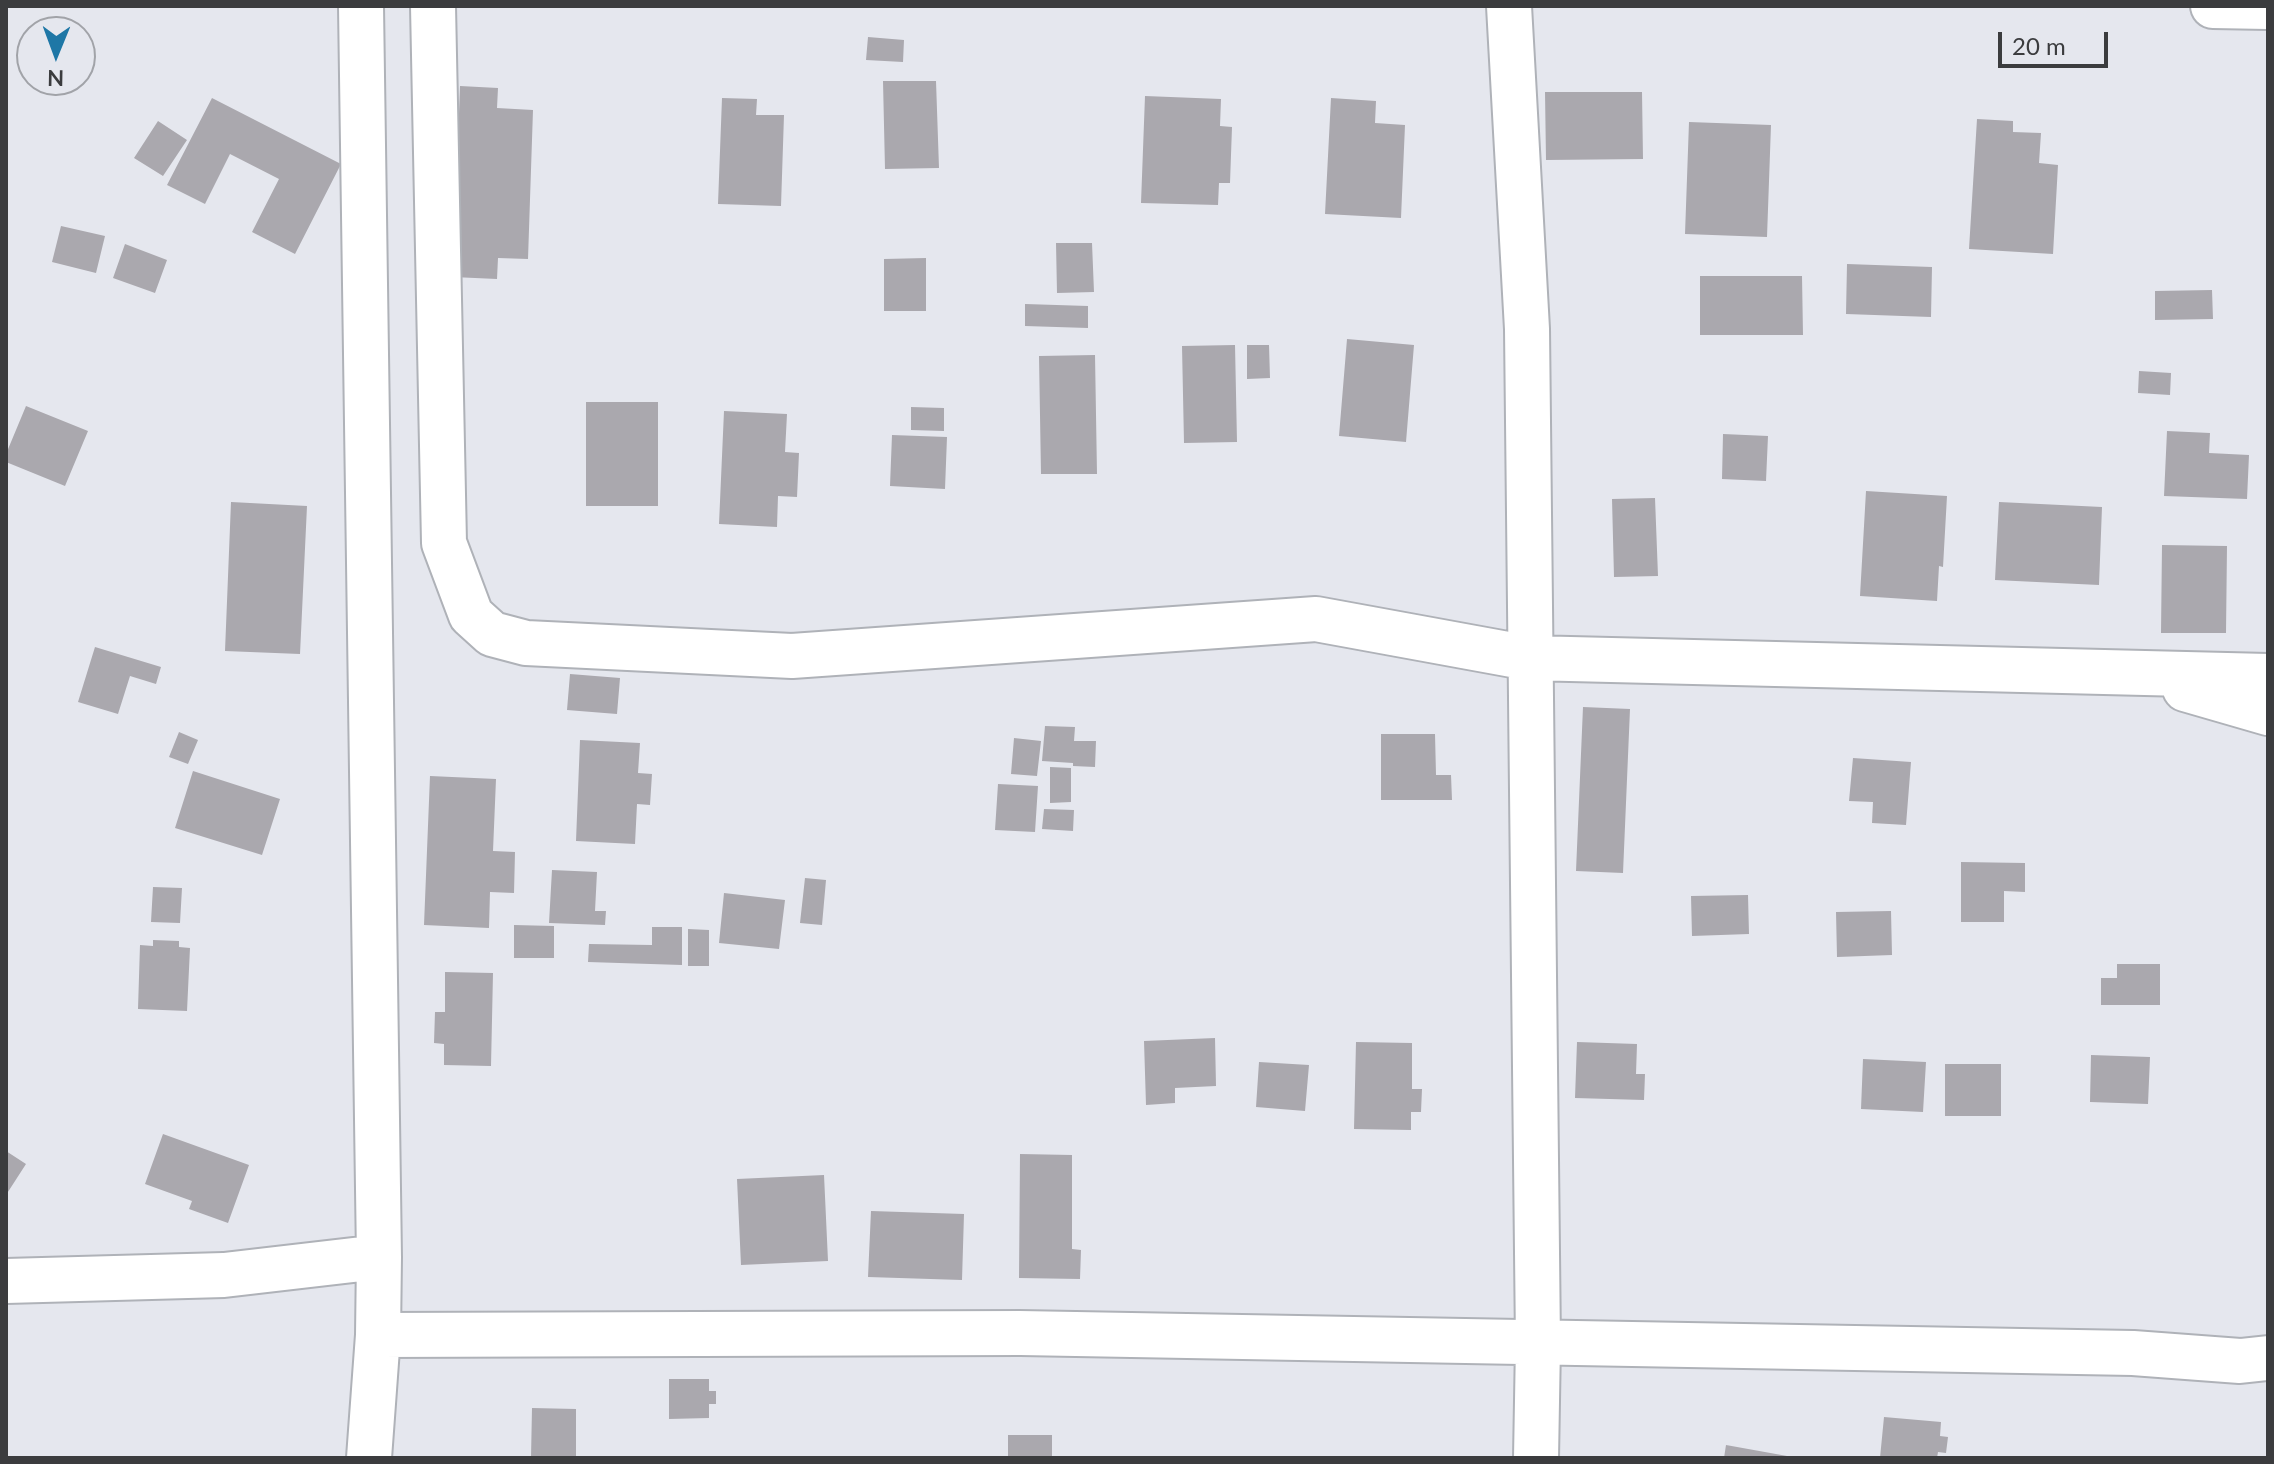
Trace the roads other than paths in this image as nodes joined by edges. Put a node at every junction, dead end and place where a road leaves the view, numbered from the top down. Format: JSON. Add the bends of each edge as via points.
{"nodes":[{"id":1,"x":361,"y":6,"type":"edge"},
{"id":2,"x":433,"y":6,"type":"edge"},
{"id":3,"x":1509,"y":6,"type":"edge"},
{"id":4,"x":2213,"y":6,"type":"edge"},
{"id":5,"x":2268,"y":7,"type":"edge"},
{"id":6,"x":1529,"y":658,"type":"junction"},
{"id":7,"x":2137,"y":673,"type":"junction"},
{"id":8,"x":2268,"y":676,"type":"edge"},
{"id":9,"x":2268,"y":713,"type":"edge"},
{"id":10,"x":379,"y":1257,"type":"junction"},
{"id":11,"x":6,"y":1281,"type":"edge"},
{"id":12,"x":378,"y":1335,"type":"junction"},
{"id":13,"x":1538,"y":1344,"type":"junction"},
{"id":14,"x":2268,"y":1358,"type":"edge"},
{"id":15,"x":369,"y":1458,"type":"edge"},
{"id":16,"x":1536,"y":1458,"type":"edge"}],
"edges":[{"from":1,"to":10,"type":"street"},
{"from":2,"to":6,"type":"street","via":[[444,543],[471,615],[492,634],[526,643],[792,656],[1316,619]]},
{"from":3,"to":6,"type":"street","via":[[1527,329]]},
{"from":4,"to":5,"type":"street"},
{"from":6,"to":7,"type":"street"},
{"from":6,"to":13,"type":"street"},
{"from":7,"to":8,"type":"street"},
{"from":7,"to":9,"type":"street"},
{"from":10,"to":11,"type":"street","via":[[224,1275]]},
{"from":10,"to":12,"type":"street"},
{"from":12,"to":13,"type":"street","via":[[1020,1333]]},
{"from":12,"to":15,"type":"street"},
{"from":13,"to":14,"type":"street"},
{"from":13,"to":16,"type":"street"}]}
